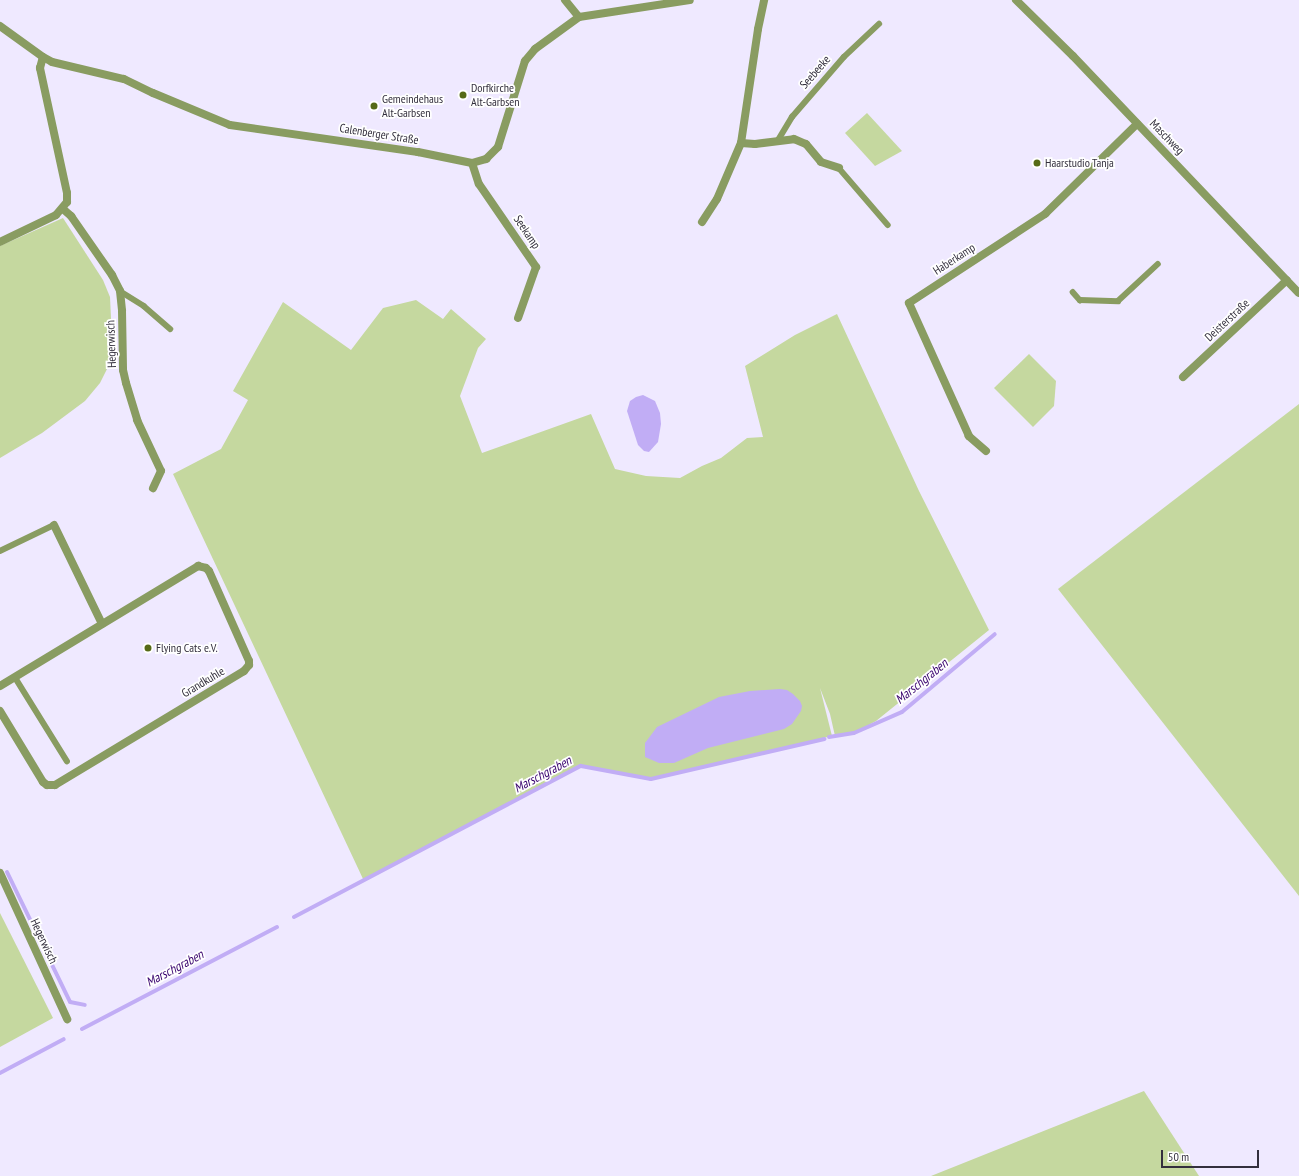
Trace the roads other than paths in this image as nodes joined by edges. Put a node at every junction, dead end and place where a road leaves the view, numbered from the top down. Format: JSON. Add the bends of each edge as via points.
{"nodes":[{"id":1,"x":565,"y":0,"type":"edge"},
{"id":2,"x":690,"y":0,"type":"edge"},
{"id":3,"x":764,"y":0,"type":"edge"},
{"id":4,"x":1016,"y":0,"type":"edge"},
{"id":5,"x":579,"y":17,"type":"junction"},
{"id":6,"x":878,"y":24,"type":"dead end"},
{"id":7,"x":0,"y":26,"type":"edge"},
{"id":8,"x":43,"y":57,"type":"junction"},
{"id":9,"x":1137,"y":124,"type":"junction"},
{"id":10,"x":777,"y":142,"type":"junction"},
{"id":11,"x":741,"y":143,"type":"junction"},
{"id":12,"x":472,"y":163,"type":"junction"},
{"id":13,"x":839,"y":168,"type":"joint"},
{"id":14,"x":63,"y":209,"type":"junction"},
{"id":15,"x":702,"y":222,"type":"dead end"},
{"id":16,"x":888,"y":225,"type":"dead end"},
{"id":17,"x":0,"y":242,"type":"edge"},
{"id":18,"x":1158,"y":264,"type":"dead end"},
{"id":19,"x":1286,"y":280,"type":"junction"},
{"id":20,"x":120,"y":291,"type":"junction"},
{"id":21,"x":1072,"y":292,"type":"dead end"},
{"id":22,"x":1299,"y":293,"type":"edge"},
{"id":23,"x":518,"y":318,"type":"dead end"},
{"id":24,"x":170,"y":329,"type":"dead end"},
{"id":25,"x":1183,"y":377,"type":"dead end"},
{"id":26,"x":986,"y":451,"type":"dead end"},
{"id":27,"x":153,"y":488,"type":"dead end"},
{"id":28,"x":54,"y":525,"type":"joint"},
{"id":29,"x":0,"y":551,"type":"edge"},
{"id":30,"x":102,"y":624,"type":"junction"},
{"id":31,"x":15,"y":677,"type":"junction"},
{"id":32,"x":0,"y":686,"type":"edge"},
{"id":33,"x":0,"y":711,"type":"edge"},
{"id":34,"x":67,"y":761,"type":"dead end"},
{"id":35,"x":0,"y":873,"type":"edge"},
{"id":36,"x":67,"y":1019,"type":"dead end"}],
"edges":[{"from":1,"to":5,"type":"street"},
{"from":2,"to":5,"type":"street"},
{"from":3,"to":11,"type":"street"},
{"from":4,"to":9,"type":"street","name":"Maschweg"},
{"from":5,"to":12,"type":"street","via":[[528,55],[498,147],[486,158]]},
{"from":6,"to":10,"type":"lane","name":"Seebeeke","via":[[844,57],[792,116]]},
{"from":7,"to":8,"type":"street","name":"Calenberger Straße"},
{"from":8,"to":12,"type":"street","name":"Calenberger Straße","via":[[60,65],[124,79],[230,125],[418,152]]},
{"from":8,"to":14,"type":"street","via":[[40,68],[67,193],[67,202]]},
{"from":9,"to":19,"type":"street","name":"Maschweg"},
{"from":9,"to":26,"type":"street","name":"Haberkamp","via":[[1045,214],[909,303],[969,436]]},
{"from":10,"to":11,"type":"street"},
{"from":10,"to":13,"type":"street","via":[[794,139],[806,144],[821,162]]},
{"from":11,"to":15,"type":"street","via":[[717,198]]},
{"from":12,"to":23,"type":"street","name":"Seekamp","via":[[479,184],[536,267]]},
{"from":13,"to":16,"type":"lane"},
{"from":14,"to":17,"type":"street","via":[[56,215]]},
{"from":14,"to":20,"type":"street","name":"Hegerwisch","via":[[71,216]]},
{"from":18,"to":21,"type":"lane","via":[[1118,301],[1080,300]]},
{"from":19,"to":22,"type":"street","name":"Maschweg"},
{"from":19,"to":25,"type":"street","name":"Deisterstraße"},
{"from":20,"to":24,"type":"lane","via":[[144,306]]},
{"from":20,"to":27,"type":"street","name":"Hegerwisch","via":[[123,370],[126,384],[137,420],[161,471]]},
{"from":28,"to":29,"type":"lane"},
{"from":28,"to":30,"type":"street"},
{"from":30,"to":31,"type":"street","name":"Grandkuhle"},
{"from":30,"to":33,"type":"street","name":"Grandkuhle","via":[[194,568],[202,566],[211,576],[249,665],[244,671],[55,785],[43,782]]},
{"from":31,"to":32,"type":"street","name":"Grandkuhle"},
{"from":31,"to":34,"type":"lane"},
{"from":35,"to":36,"type":"street","name":"Hegerwisch"}]}
